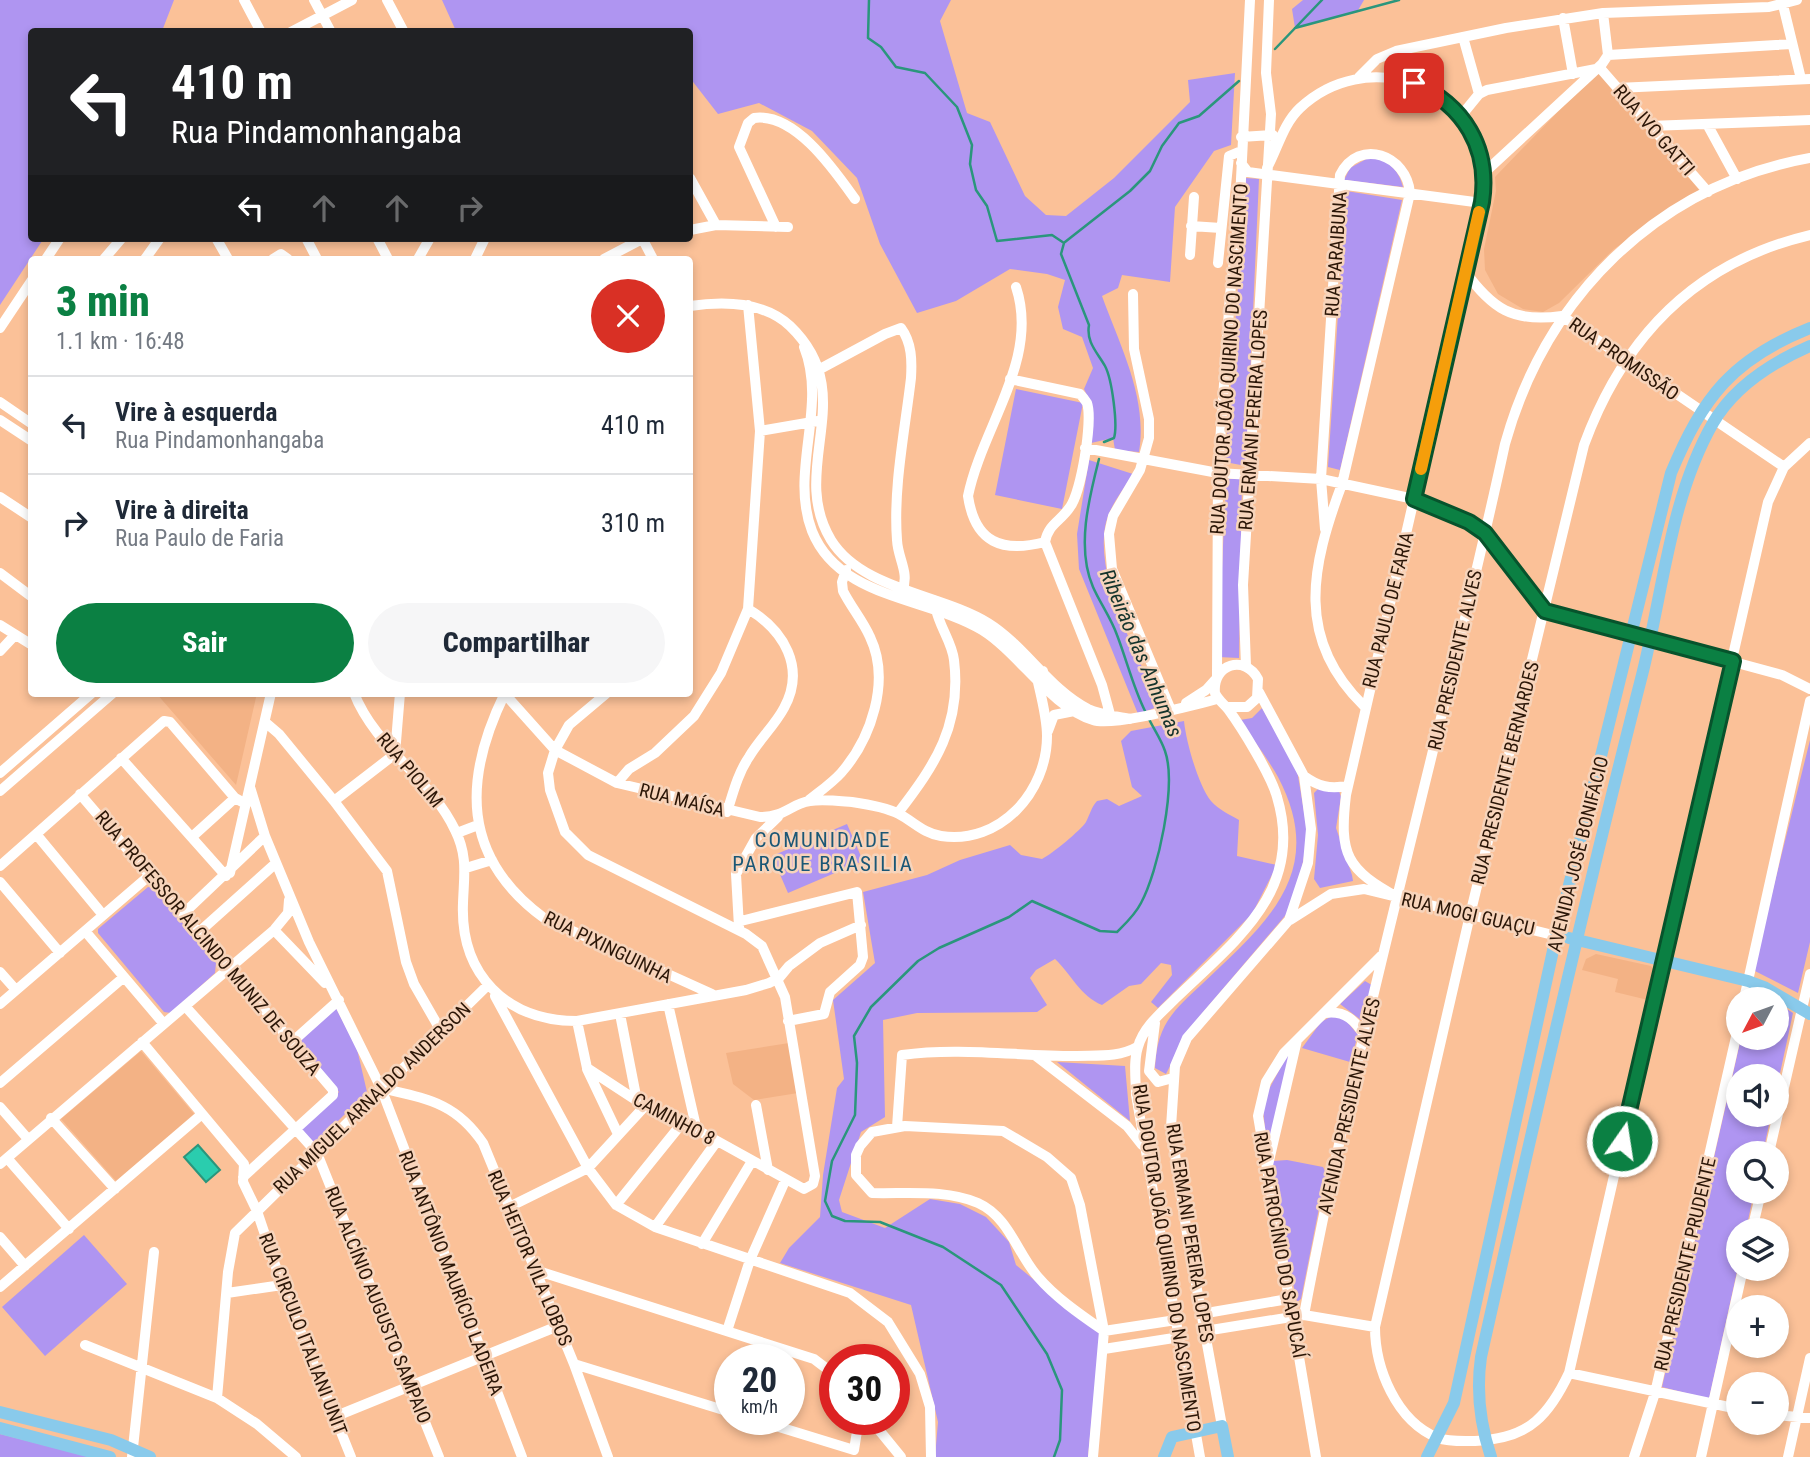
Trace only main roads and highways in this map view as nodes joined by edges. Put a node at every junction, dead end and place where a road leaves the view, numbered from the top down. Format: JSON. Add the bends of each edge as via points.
{"nodes":[{"id":1,"x":1810,"y":328,"type":"edge"},
{"id":2,"x":1810,"y":346,"type":"edge"},
{"id":3,"x":1557,"y":936,"type":"junction"},
{"id":4,"x":1574,"y":940,"type":"junction"},
{"id":5,"x":1806,"y":1012,"type":"edge"},
{"id":6,"x":0,"y":1412,"type":"edge"},
{"id":7,"x":0,"y":1428,"type":"edge"},
{"id":8,"x":133,"y":1453,"type":"edge"},
{"id":9,"x":110,"y":1457,"type":"edge"},
{"id":10,"x":150,"y":1457,"type":"edge"},
{"id":11,"x":1164,"y":1457,"type":"edge"},
{"id":12,"x":1228,"y":1457,"type":"edge"},
{"id":13,"x":1427,"y":1457,"type":"edge"},
{"id":14,"x":1491,"y":1457,"type":"edge"}],
"edges":[{"from":1,"to":3,"type":"main road","name":"AVENIDA JOSÉ BONIFÁCIO","via":[[1740,366],[1699,411],[1671,473]]},
{"from":2,"to":4,"type":"main road","name":"AVENIDA JOSÉ BONIFÁCIO","via":[[1753,379],[1715,420],[1700,448],[1682,500]]},
{"from":3,"to":4,"type":"main road","name":"RUA MOGI GUAÇU"},
{"from":3,"to":13,"type":"main road","name":"AVENIDA JOSÉ BONIFÁCIO","via":[[1454,1403]]},
{"from":4,"to":5,"type":"main road","name":"RUA MOGI GUAÇU","via":[[1748,981]]},
{"from":4,"to":14,"type":"main road","name":"AVENIDA JOSÉ BONIFÁCIO","via":[[1481,1357],[1479,1400]]},
{"from":6,"to":8,"type":"main road","via":[[111,1440]]},
{"from":7,"to":9,"type":"main road"},
{"from":8,"to":10,"type":"main road"},
{"from":11,"to":12,"type":"main road","name":"RUA ERMANI PEREIRA LOPES","via":[[1172,1437],[1222,1426]]}]}
